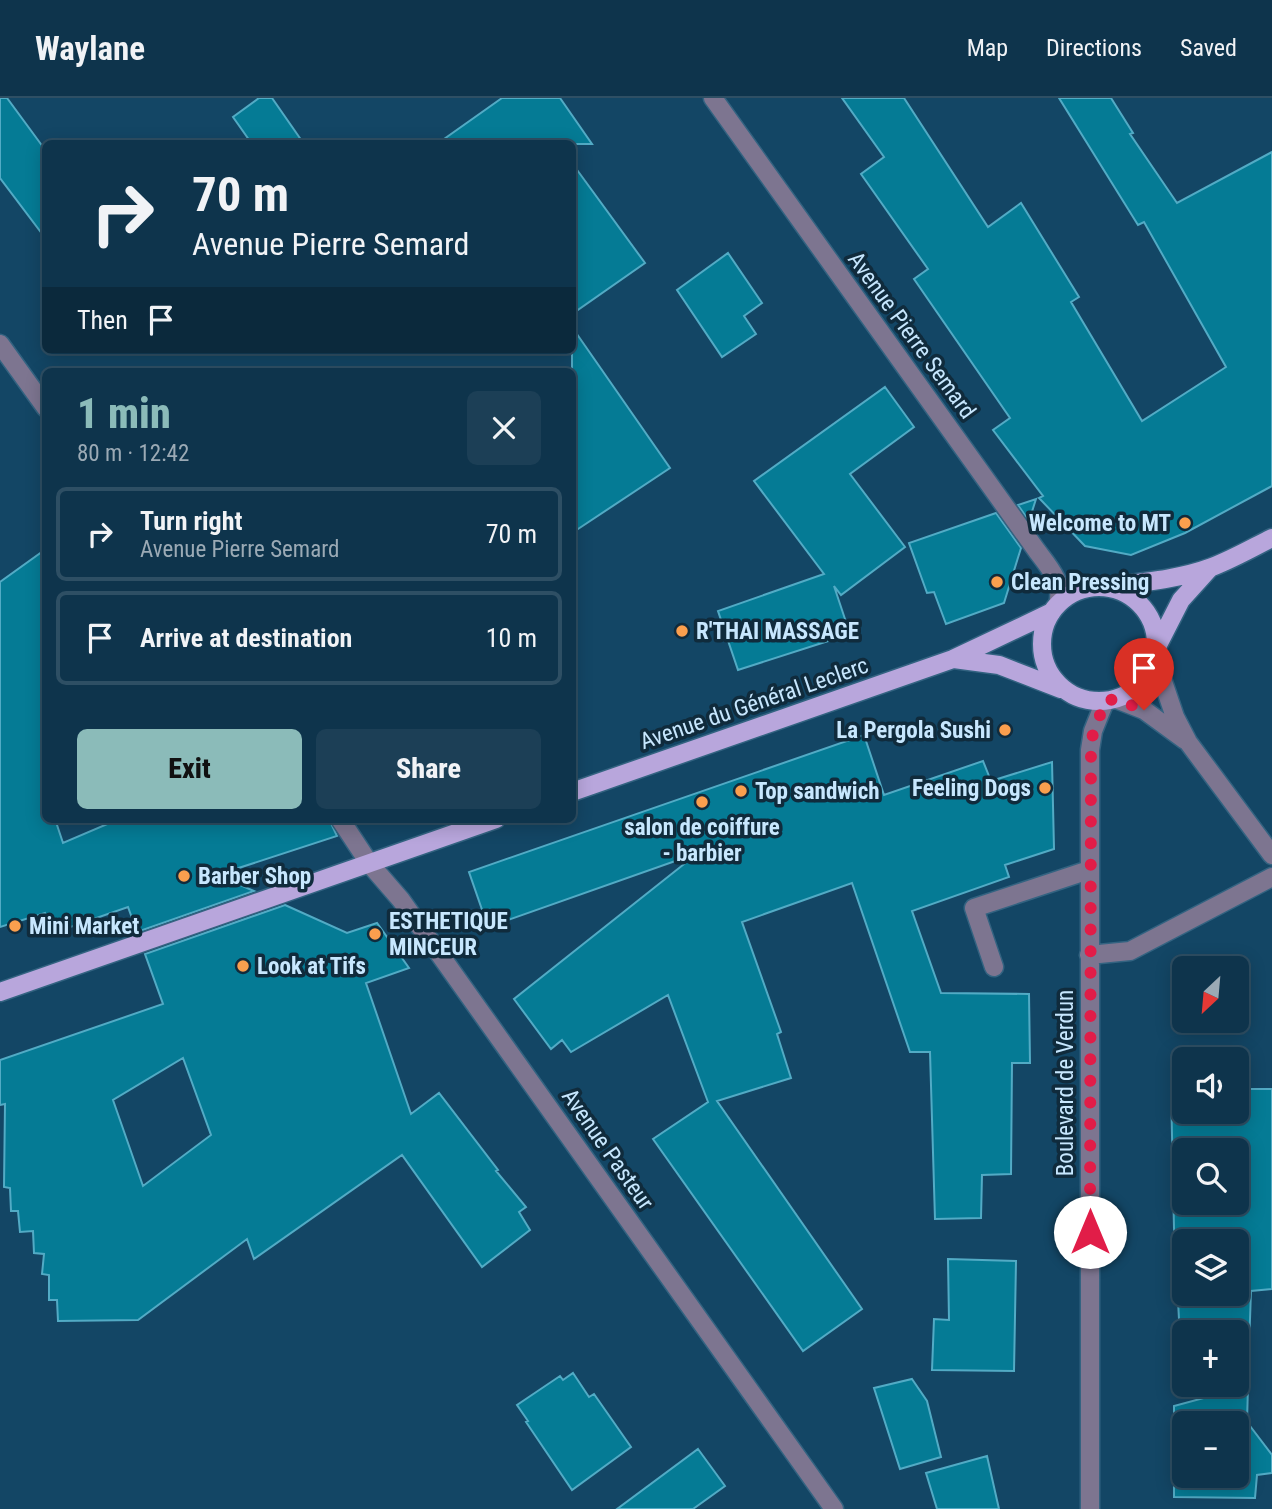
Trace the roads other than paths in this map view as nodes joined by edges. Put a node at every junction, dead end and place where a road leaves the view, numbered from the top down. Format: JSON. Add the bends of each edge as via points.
{"nodes":[{"id":1,"x":713,"y":98,"type":"edge"},
{"id":2,"x":0,"y":344,"type":"edge"},
{"id":3,"x":42,"y":402,"type":"edge"},
{"id":4,"x":1272,"y":538,"type":"edge"},
{"id":5,"x":1213,"y":566,"type":"junction"},
{"id":6,"x":1102,"y":587,"type":"junction"},
{"id":7,"x":1055,"y":608,"type":"junction"},
{"id":8,"x":1156,"y":652,"type":"junction"},
{"id":9,"x":953,"y":659,"type":"junction"},
{"id":10,"x":1070,"y":694,"type":"junction"},
{"id":11,"x":1110,"y":700,"type":"junction"},
{"id":12,"x":1188,"y":742,"type":"junction"},
{"id":13,"x":576,"y":791,"type":"edge"},
{"id":14,"x":343,"y":823,"type":"edge"},
{"id":15,"x":484,"y":823,"type":"edge"},
{"id":16,"x":1272,"y":855,"type":"edge"},
{"id":17,"x":369,"y":863,"type":"junction"},
{"id":18,"x":1089,"y":870,"type":"junction"},
{"id":19,"x":1272,"y":877,"type":"edge"},
{"id":20,"x":1089,"y":955,"type":"junction"},
{"id":21,"x":994,"y":967,"type":"dead end"},
{"id":22,"x":0,"y":992,"type":"edge"},
{"id":23,"x":832,"y":1507,"type":"edge"},
{"id":24,"x":1090,"y":1509,"type":"edge"}],
"edges":[{"from":1,"to":7,"type":"street","name":"Avenue Pierre Semard","via":[[1055,577],[1059,588]]},
{"from":2,"to":3,"type":"street"},
{"from":4,"to":5,"type":"main road"},
{"from":5,"to":6,"type":"main road","via":[[1174,577]]},
{"from":5,"to":8,"type":"main road","via":[[1181,600]]},
{"from":6,"to":7,"type":"main road","via":[[1074,592]]},
{"from":6,"to":8,"type":"main road","via":[[1123,592],[1141,604],[1153,624]]},
{"from":7,"to":9,"type":"main road","name":"Avenue du Général Leclerc"},
{"from":7,"to":10,"type":"main road","via":[[1042,640],[1044,660],[1053,678]]},
{"from":8,"to":11,"type":"main road","via":[[1145,680],[1127,695]]},
{"from":8,"to":12,"type":"street","via":[[1175,717]]},
{"from":9,"to":10,"type":"main road","name":"Avenue du Général Leclerc","via":[[999,664]]},
{"from":9,"to":13,"type":"main road","name":"Avenue du Général Leclerc"},
{"from":10,"to":11,"type":"main road","via":[[1093,701]]},
{"from":11,"to":12,"type":"street","via":[[1144,710]]},
{"from":11,"to":18,"type":"street","name":"Boulevard de Verdun","via":[[1093,731],[1090,750]]},
{"from":12,"to":16,"type":"street"},
{"from":14,"to":17,"type":"street","name":"Avenue Pasteur"},
{"from":15,"to":17,"type":"main road"},
{"from":17,"to":22,"type":"main road"},
{"from":17,"to":23,"type":"street","name":"Avenue Pasteur","via":[[401,900]]},
{"from":18,"to":20,"type":"street","name":"Boulevard de Verdun"},
{"from":18,"to":21,"type":"street","via":[[974,908]]},
{"from":19,"to":20,"type":"street","via":[[1130,951]]},
{"from":20,"to":24,"type":"street","name":"Boulevard de Verdun"}]}
